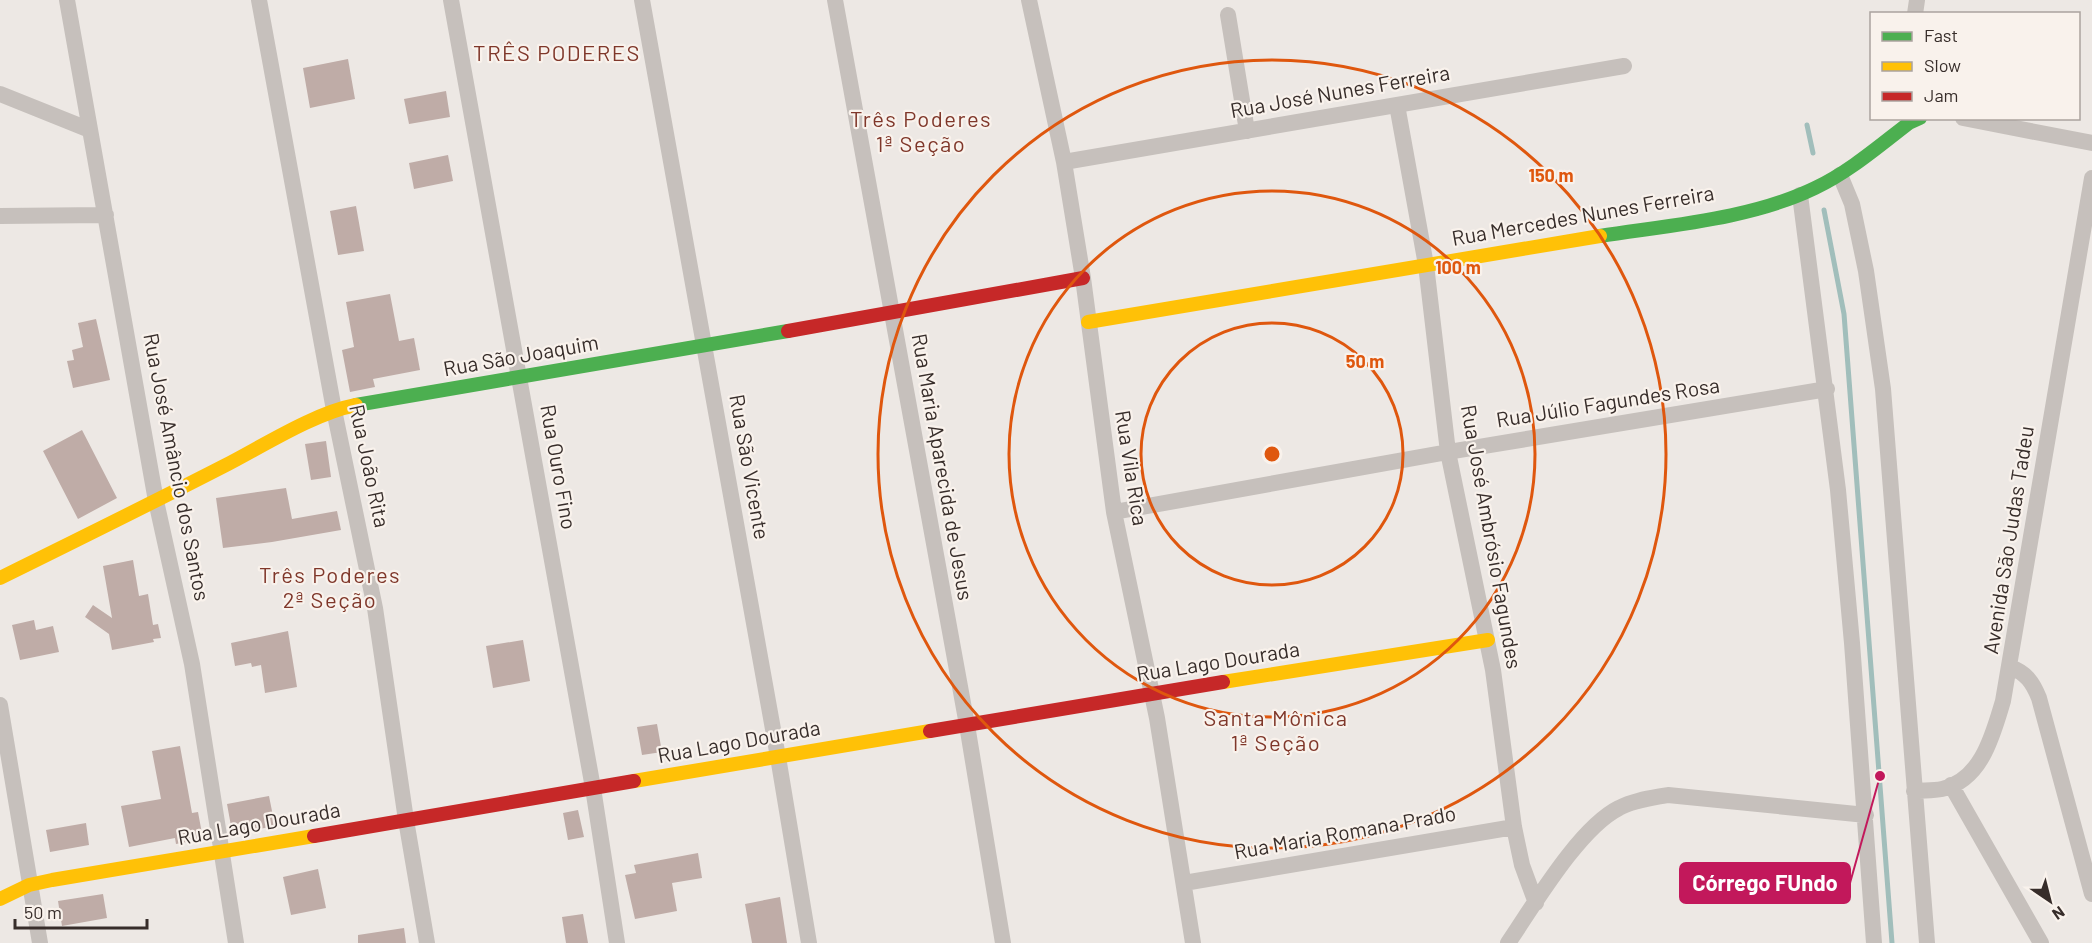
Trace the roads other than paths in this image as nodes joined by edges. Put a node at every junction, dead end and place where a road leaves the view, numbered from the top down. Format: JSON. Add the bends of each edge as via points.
{"nodes":[{"id":1,"x":67,"y":0,"type":"edge"},
{"id":2,"x":259,"y":0,"type":"edge"},
{"id":3,"x":451,"y":0,"type":"edge"},
{"id":4,"x":642,"y":0,"type":"edge"},
{"id":5,"x":835,"y":0,"type":"edge"},
{"id":6,"x":1029,"y":0,"type":"edge"},
{"id":7,"x":1228,"y":15,"type":"dead end"},
{"id":8,"x":1624,"y":66,"type":"dead end"},
{"id":9,"x":0,"y":94,"type":"edge"},
{"id":10,"x":1397,"y":105,"type":"junction"},
{"id":11,"x":1912,"y":120,"type":"edge"},
{"id":12,"x":1973,"y":120,"type":"edge"},
{"id":13,"x":90,"y":130,"type":"junction"},
{"id":14,"x":1247,"y":131,"type":"junction"},
{"id":15,"x":2092,"y":143,"type":"edge"},
{"id":16,"x":1064,"y":162,"type":"junction"},
{"id":17,"x":1836,"y":178,"type":"junction"},
{"id":18,"x":2092,"y":178,"type":"edge"},
{"id":19,"x":1800,"y":195,"type":"junction"},
{"id":20,"x":106,"y":215,"type":"junction"},
{"id":21,"x":0,"y":216,"type":"edge"},
{"id":22,"x":1426,"y":265,"type":"junction"},
{"id":23,"x":1083,"y":278,"type":"junction"},
{"id":24,"x":891,"y":313,"type":"junction"},
{"id":25,"x":1088,"y":322,"type":"junction"},
{"id":26,"x":704,"y":346,"type":"junction"},
{"id":27,"x":519,"y":378,"type":"junction"},
{"id":28,"x":1827,"y":389,"type":"junction"},
{"id":29,"x":333,"y":410,"type":"junction"},
{"id":30,"x":1448,"y":452,"type":"junction"},
{"id":31,"x":156,"y":501,"type":"junction"},
{"id":32,"x":1114,"y":512,"type":"junction"},
{"id":33,"x":0,"y":578,"type":"edge"},
{"id":34,"x":1488,"y":640,"type":"junction"},
{"id":35,"x":2009,"y":667,"type":"junction"},
{"id":36,"x":1153,"y":693,"type":"junction"},
{"id":37,"x":0,"y":705,"type":"edge"},
{"id":38,"x":967,"y":725,"type":"junction"},
{"id":39,"x":778,"y":757,"type":"junction"},
{"id":40,"x":1951,"y":785,"type":"junction"},
{"id":41,"x":593,"y":788,"type":"junction"},
{"id":42,"x":1914,"y":791,"type":"junction"},
{"id":43,"x":1866,"y":815,"type":"junction"},
{"id":44,"x":406,"y":820,"type":"junction"},
{"id":45,"x":1514,"y":827,"type":"junction"},
{"id":46,"x":221,"y":852,"type":"junction"},
{"id":47,"x":1184,"y":883,"type":"junction"},
{"id":48,"x":29,"y":885,"type":"junction"},
{"id":49,"x":2092,"y":894,"type":"edge"},
{"id":50,"x":0,"y":899,"type":"edge"},
{"id":51,"x":1536,"y":903,"type":"junction"},
{"id":52,"x":40,"y":943,"type":"edge"},
{"id":53,"x":236,"y":943,"type":"edge"},
{"id":54,"x":427,"y":943,"type":"edge"},
{"id":55,"x":617,"y":943,"type":"edge"},
{"id":56,"x":809,"y":943,"type":"edge"},
{"id":57,"x":1003,"y":943,"type":"edge"},
{"id":58,"x":1193,"y":943,"type":"edge"},
{"id":59,"x":1508,"y":943,"type":"edge"},
{"id":60,"x":1874,"y":943,"type":"edge"},
{"id":61,"x":1927,"y":943,"type":"edge"},
{"id":62,"x":2041,"y":943,"type":"edge"}],
"edges":[{"from":1,"to":13,"type":"street","name":"Rua José Amâncio dos Santos"},
{"from":2,"to":29,"type":"street","name":"Rua João Rita"},
{"from":3,"to":27,"type":"street","name":"Rua Ouro Fino"},
{"from":4,"to":26,"type":"street","name":"Rua São Vicente"},
{"from":5,"to":24,"type":"street","name":"Rua Maria Aparecida de Jesus"},
{"from":6,"to":16,"type":"street","name":"Rua Vila Rica"},
{"from":7,"to":14,"type":"street"},
{"from":8,"to":10,"type":"street","name":"Rua José Nunes Ferreira"},
{"from":9,"to":13,"type":"street"},
{"from":10,"to":14,"type":"street","name":"Rua José Nunes Ferreira"},
{"from":10,"to":22,"type":"street","name":"Rua José Ambrósio Fagundes"},
{"from":11,"to":17,"type":"street","name":"Rua Mercedes Nunes Ferreira"},
{"from":12,"to":15,"type":"street"},
{"from":13,"to":20,"type":"street","name":"Rua José Amâncio dos Santos"},
{"from":14,"to":16,"type":"street","name":"Rua José Nunes Ferreira"},
{"from":16,"to":23,"type":"street","name":"Rua Vila Rica"},
{"from":17,"to":19,"type":"street","name":"Rua Mercedes Nunes Ferreira"},
{"from":17,"to":42,"type":"street","via":[[1852,204],[1875,323]]},
{"from":18,"to":35,"type":"street","name":"Avenida São Judas Tadeu"},
{"from":19,"to":22,"type":"street","name":"Rua Mercedes Nunes Ferreira","via":[[1722,216]]},
{"from":19,"to":28,"type":"street"},
{"from":20,"to":21,"type":"street"},
{"from":20,"to":31,"type":"street","name":"Rua José Amâncio dos Santos"},
{"from":22,"to":25,"type":"street","name":"Rua Mercedes Nunes Ferreira"},
{"from":22,"to":30,"type":"street","name":"Rua José Ambrósio Fagundes"},
{"from":23,"to":24,"type":"street","name":"Rua São Joaquim"},
{"from":23,"to":25,"type":"street","name":"Rua Vila Rica"},
{"from":24,"to":26,"type":"street","name":"Rua São Joaquim"},
{"from":24,"to":38,"type":"street","name":"Rua Maria Aparecida de Jesus"},
{"from":25,"to":32,"type":"street","name":"Rua Vila Rica"},
{"from":26,"to":27,"type":"street","name":"Rua São Joaquim"},
{"from":26,"to":39,"type":"street","name":"Rua São Vicente"},
{"from":27,"to":29,"type":"street","name":"Rua São Joaquim"},
{"from":27,"to":41,"type":"street","name":"Rua Ouro Fino"},
{"from":28,"to":30,"type":"street","name":"Rua Júlio Fagundes Rosa"},
{"from":28,"to":43,"type":"street"},
{"from":29,"to":31,"type":"street","name":"Rua São Joaquim"},
{"from":29,"to":44,"type":"street","name":"Rua João Rita","via":[[375,608]]},
{"from":30,"to":32,"type":"street","name":"Rua Júlio Fagundes Rosa"},
{"from":30,"to":34,"type":"street","name":"Rua José Ambrósio Fagundes"},
{"from":31,"to":33,"type":"street","name":"Rua São Joaquim"},
{"from":31,"to":46,"type":"street","name":"Rua José Amâncio dos Santos","via":[[192,664]]},
{"from":32,"to":36,"type":"street","name":"Rua Vila Rica"},
{"from":34,"to":36,"type":"street","name":"Rua Lago Dourada"},
{"from":34,"to":45,"type":"street","name":"Rua José Ambrósio Fagundes"},
{"from":35,"to":40,"type":"street","via":[[2003,701],[1983,757]]},
{"from":35,"to":49,"type":"street","name":"Avenida São Judas Tadeu","via":[[2028,677],[2039,698]]},
{"from":36,"to":38,"type":"street","name":"Rua Lago Dourada"},
{"from":36,"to":47,"type":"street","name":"Rua Vila Rica"},
{"from":37,"to":48,"type":"street"},
{"from":38,"to":39,"type":"street","name":"Rua Lago Dourada"},
{"from":38,"to":57,"type":"street","name":"Rua Maria Aparecida de Jesus"},
{"from":39,"to":41,"type":"street","name":"Rua Lago Dourada"},
{"from":39,"to":56,"type":"street","name":"Rua São Vicente"},
{"from":40,"to":42,"type":"street"},
{"from":40,"to":62,"type":"street"},
{"from":41,"to":44,"type":"street","name":"Rua Lago Dourada"},
{"from":41,"to":55,"type":"street","name":"Rua Ouro Fino"},
{"from":42,"to":61,"type":"street"},
{"from":43,"to":51,"type":"street","via":[[1668,795],[1643,799],[1618,808],[1581,840]]},
{"from":43,"to":60,"type":"street"},
{"from":44,"to":46,"type":"street","name":"Rua Lago Dourada"},
{"from":44,"to":54,"type":"street","name":"Rua João Rita"},
{"from":45,"to":47,"type":"street","name":"Rua Maria Romana Prado"},
{"from":45,"to":51,"type":"street","name":"Rua José Ambrósio Fagundes"},
{"from":46,"to":48,"type":"street","name":"Rua Lago Dourada"},
{"from":46,"to":53,"type":"street","name":"Rua José Amâncio dos Santos"},
{"from":47,"to":58,"type":"street","name":"Rua Vila Rica"},
{"from":48,"to":50,"type":"street","name":"Rua Lago Dourada"},
{"from":48,"to":52,"type":"street"},
{"from":51,"to":59,"type":"street"}]}
